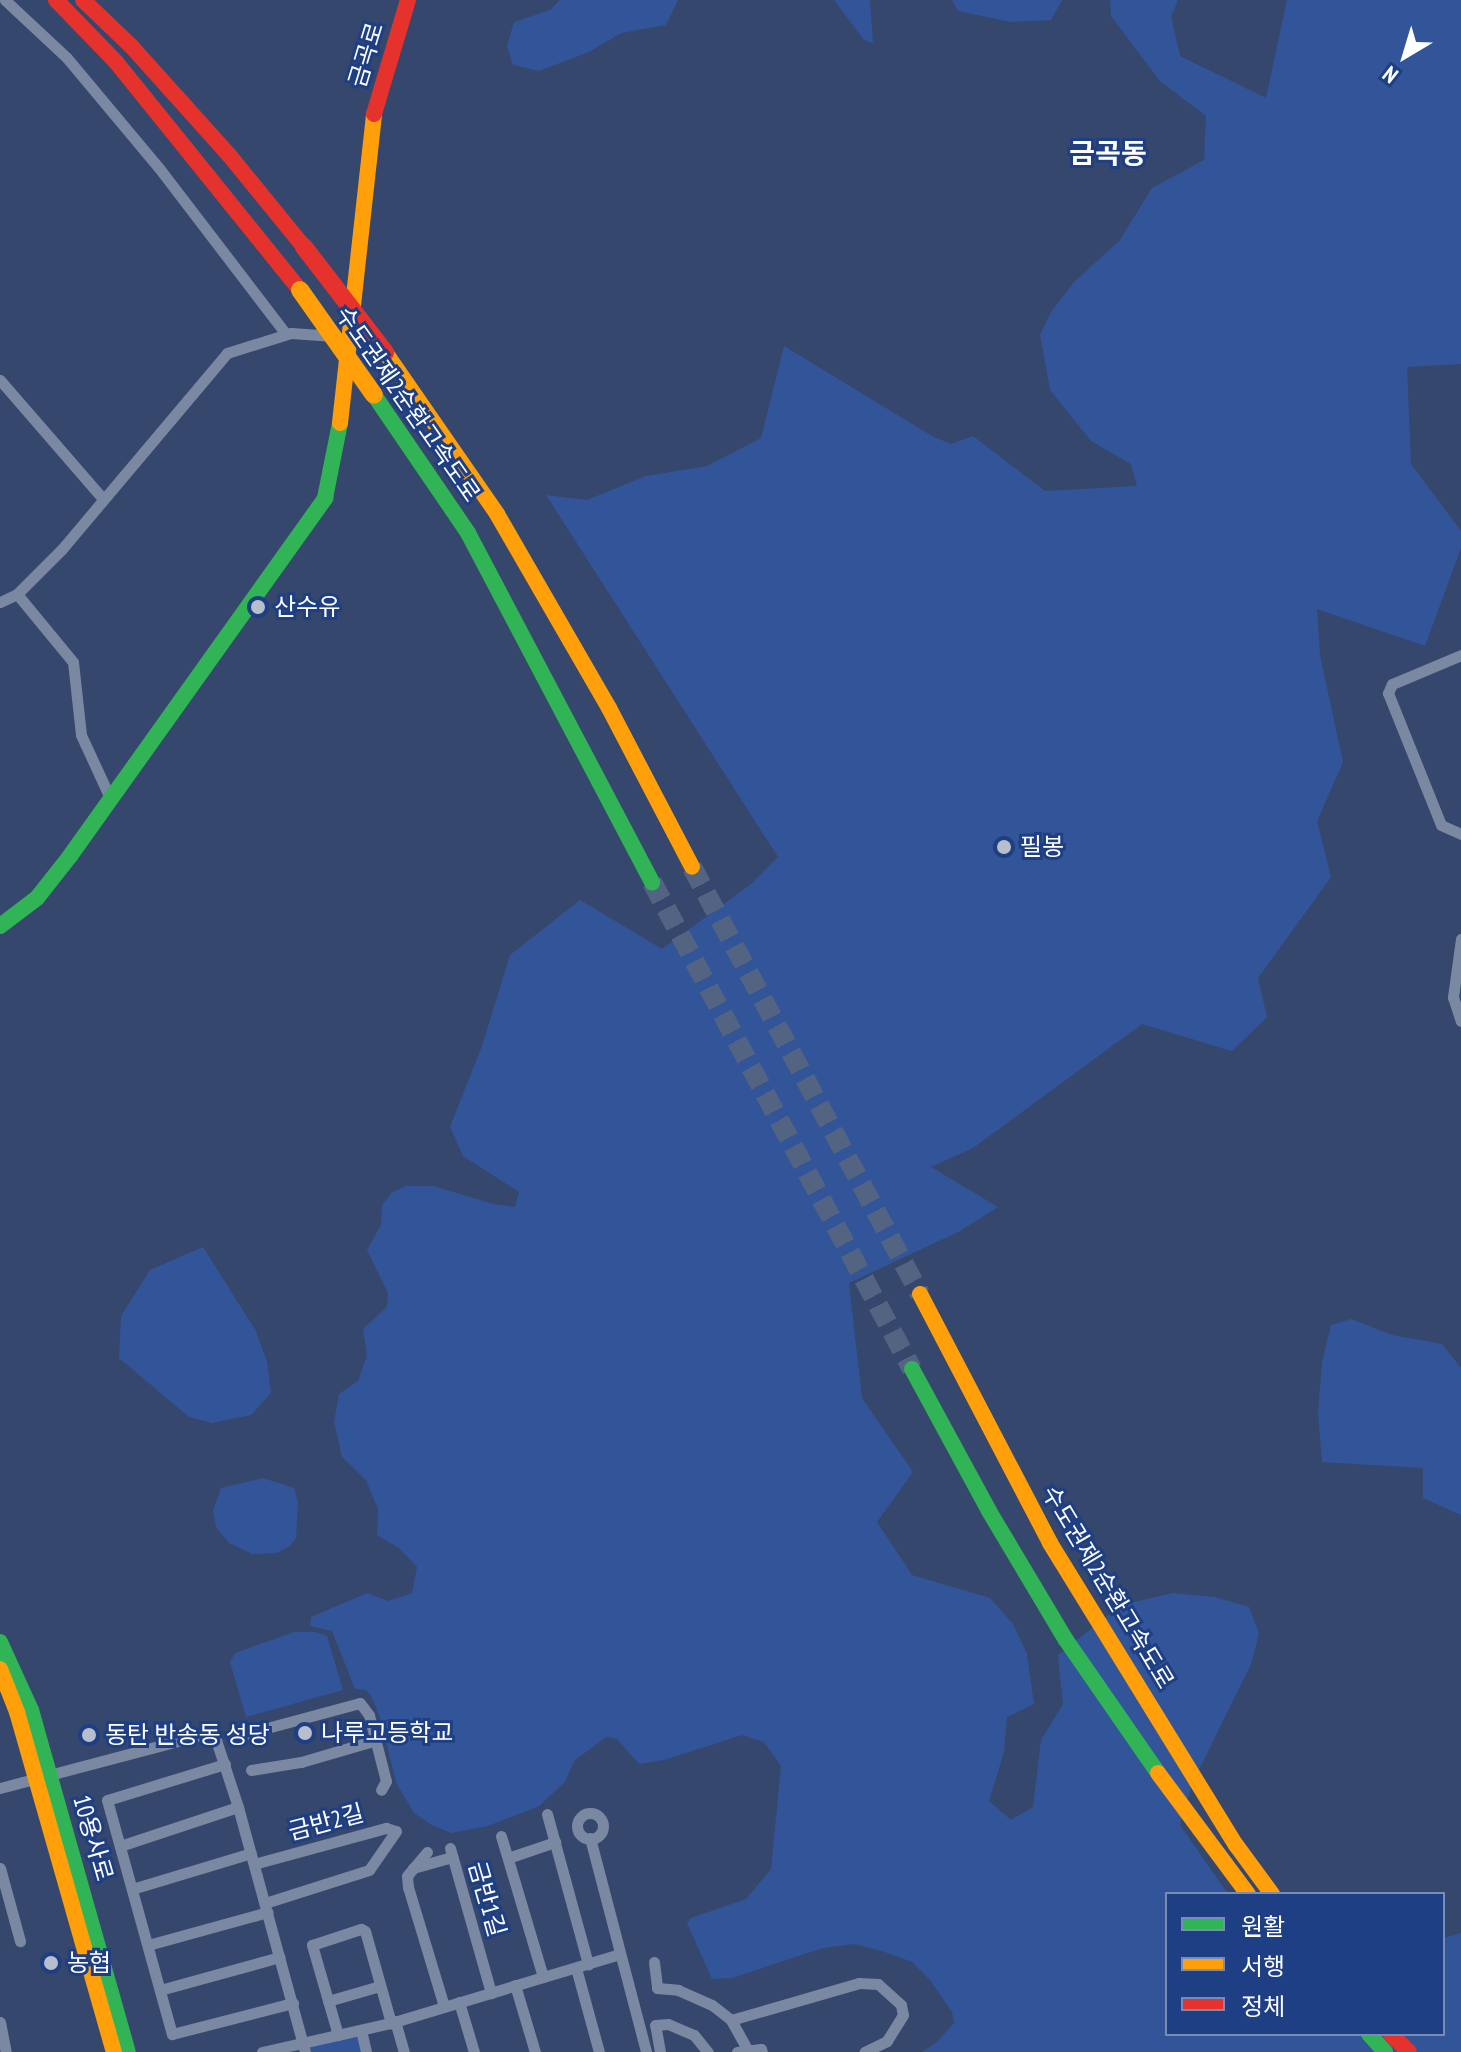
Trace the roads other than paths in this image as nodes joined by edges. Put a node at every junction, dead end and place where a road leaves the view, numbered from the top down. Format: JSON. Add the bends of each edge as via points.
{"nodes":[{"id":1,"x":5,"y":0,"type":"edge"},
{"id":2,"x":56,"y":0,"type":"edge"},
{"id":3,"x":83,"y":0,"type":"edge"},
{"id":4,"x":408,"y":0,"type":"edge"},
{"id":5,"x":286,"y":334,"type":"junction"},
{"id":6,"x":346,"y":337,"type":"junction"},
{"id":7,"x":0,"y":380,"type":"edge"},
{"id":8,"x":103,"y":499,"type":"junction"},
{"id":9,"x":17,"y":594,"type":"junction"},
{"id":10,"x":0,"y":602,"type":"edge"},
{"id":11,"x":1461,"y":655,"type":"edge"},
{"id":12,"x":111,"y":800,"type":"junction"},
{"id":13,"x":1461,"y":834,"type":"edge"},
{"id":14,"x":692,"y":867,"type":"tunnel mouth"},
{"id":15,"x":652,"y":882,"type":"tunnel mouth"},
{"id":16,"x":0,"y":926,"type":"edge"},
{"id":17,"x":1461,"y":939,"type":"edge"},
{"id":18,"x":1461,"y":1021,"type":"edge"},
{"id":19,"x":920,"y":1294,"type":"tunnel mouth"},
{"id":20,"x":912,"y":1369,"type":"tunnel mouth"},
{"id":21,"x":0,"y":1642,"type":"edge"},
{"id":22,"x":0,"y":1669,"type":"edge"},
{"id":23,"x":241,"y":1735,"type":"dead end"},
{"id":24,"x":376,"y":1740,"type":"junction"},
{"id":25,"x":225,"y":1764,"type":"junction"},
{"id":26,"x":251,"y":1770,"type":"dead end"},
{"id":27,"x":43,"y":1775,"type":"junction"},
{"id":28,"x":0,"y":1788,"type":"edge"},
{"id":29,"x":381,"y":1790,"type":"dead end"},
{"id":30,"x":238,"y":1807,"type":"junction"},
{"id":31,"x":547,"y":1814,"type":"dead end"},
{"id":32,"x":501,"y":1836,"type":"dead end"},
{"id":33,"x":590,"y":1838,"type":"dead end"},
{"id":34,"x":555,"y":1842,"type":"junction"},
{"id":35,"x":120,"y":1846,"type":"junction"},
{"id":36,"x":427,"y":1852,"type":"dead end"},
{"id":37,"x":508,"y":1858,"type":"junction"},
{"id":38,"x":253,"y":1859,"type":"junction"},
{"id":39,"x":0,"y":1868,"type":"edge"},
{"id":40,"x":413,"y":1868,"type":"junction"},
{"id":41,"x":132,"y":1889,"type":"junction"},
{"id":42,"x":1247,"y":1892,"type":"edge"},
{"id":43,"x":1271,"y":1892,"type":"edge"},
{"id":44,"x":267,"y":1908,"type":"junction"},
{"id":45,"x":20,"y":1941,"type":"dead end"},
{"id":46,"x":148,"y":1945,"type":"junction"},
{"id":47,"x":620,"y":1954,"type":"junction"},
{"id":48,"x":280,"y":1957,"type":"junction"},
{"id":49,"x":654,"y":1962,"type":"dead end"},
{"id":50,"x":582,"y":1966,"type":"junction"},
{"id":51,"x":543,"y":1977,"type":"junction"},
{"id":52,"x":515,"y":1985,"type":"junction"},
{"id":53,"x":380,"y":1986,"type":"junction"},
{"id":54,"x":160,"y":1990,"type":"junction"},
{"id":55,"x":491,"y":1993,"type":"junction"},
{"id":56,"x":328,"y":2001,"type":"junction"},
{"id":57,"x":459,"y":2002,"type":"junction"},
{"id":58,"x":293,"y":2003,"type":"junction"},
{"id":59,"x":444,"y":2006,"type":"junction"},
{"id":60,"x":731,"y":2020,"type":"junction"},
{"id":61,"x":0,"y":2022,"type":"edge"},
{"id":62,"x":393,"y":2022,"type":"junction"},
{"id":63,"x":361,"y":2030,"type":"junction"},
{"id":64,"x":338,"y":2035,"type":"junction"},
{"id":65,"x":1371,"y":2036,"type":"edge"},
{"id":66,"x":1393,"y":2036,"type":"edge"},
{"id":67,"x":304,"y":2046,"type":"edge"},
{"id":68,"x":742,"y":2051,"type":"edge"},
{"id":69,"x":6,"y":2052,"type":"edge"},
{"id":70,"x":114,"y":2052,"type":"edge"},
{"id":71,"x":128,"y":2052,"type":"edge"},
{"id":72,"x":262,"y":2052,"type":"edge"},
{"id":73,"x":366,"y":2052,"type":"edge"},
{"id":74,"x":404,"y":2052,"type":"edge"},
{"id":75,"x":474,"y":2052,"type":"edge"},
{"id":76,"x":535,"y":2052,"type":"edge"},
{"id":77,"x":599,"y":2052,"type":"edge"},
{"id":78,"x":646,"y":2052,"type":"edge"},
{"id":79,"x":660,"y":2052,"type":"edge"},
{"id":80,"x":708,"y":2052,"type":"edge"},
{"id":81,"x":762,"y":2052,"type":"edge"},
{"id":82,"x":864,"y":2052,"type":"edge"},
{"id":83,"x":1385,"y":2052,"type":"edge"},
{"id":84,"x":1409,"y":2052,"type":"edge"}],
"edges":[{"from":1,"to":5,"type":"street","via":[[87,82]]},
{"from":2,"to":15,"type":"main road","name":"수도권제2순환고속도로","bridge":true,"via":[[116,62],[300,290],[468,533]]},
{"from":3,"to":14,"type":"main road","name":"수도권제2순환고속도로","bridge":true,"via":[[229,155],[385,352],[497,514],[609,708]]},
{"from":4,"to":6,"type":"main road","name":"금곡로","via":[[372,125]]},
{"from":5,"to":6,"type":"street"},
{"from":5,"to":8,"type":"street","via":[[227,353]]},
{"from":6,"to":12,"type":"main road","name":"금곡로","via":[[339,433],[325,498]]},
{"from":7,"to":8,"type":"street"},
{"from":8,"to":9,"type":"street"},
{"from":9,"to":10,"type":"street"},
{"from":9,"to":12,"type":"street","via":[[73,662],[81,735]]},
{"from":11,"to":13,"type":"street","via":[[1392,684],[1388,693],[1441,825]]},
{"from":12,"to":16,"type":"main road","name":"금곡로","via":[[37,898]]},
{"from":17,"to":18,"type":"street","via":[[1453,997]]},
{"from":19,"to":43,"type":"main road","name":"수도권제2순환고속도로","via":[[1050,1543],[1236,1845]]},
{"from":20,"to":42,"type":"main road","via":[[1066,1640]]},
{"from":21,"to":27,"type":"main road","name":"10용사로","via":[[25,1691]]},
{"from":22,"to":27,"type":"main road","name":"10용사로"},
{"from":23,"to":24,"type":"street","via":[[360,1703]]},
{"from":24,"to":26,"type":"street"},
{"from":24,"to":29,"type":"street","via":[[386,1781]]},
{"from":25,"to":27,"type":"street","via":[[219,1745],[206,1735]]},
{"from":25,"to":30,"type":"street"},
{"from":25,"to":35,"type":"street","via":[[107,1800]]},
{"from":27,"to":28,"type":"street"},
{"from":27,"to":70,"type":"main road","name":"10용사로"},
{"from":27,"to":71,"type":"main road","name":"10용사로"},
{"from":30,"to":35,"type":"street"},
{"from":30,"to":38,"type":"street"},
{"from":31,"to":34,"type":"street"},
{"from":32,"to":37,"type":"street"},
{"from":33,"to":47,"type":"street"},
{"from":34,"to":37,"type":"street","name":"금반1길"},
{"from":34,"to":50,"type":"street"},
{"from":35,"to":41,"type":"street"},
{"from":36,"to":40,"type":"street"},
{"from":37,"to":51,"type":"street","name":"금반1길"},
{"from":38,"to":41,"type":"street","name":"금반2길"},
{"from":38,"to":44,"type":"street"},
{"from":38,"to":44,"type":"street","name":"금반2길","via":[[386,1828],[396,1831],[369,1870]]},
{"from":39,"to":45,"type":"street"},
{"from":40,"to":55,"type":"street","name":"금반1길","via":[[451,1852]]},
{"from":40,"to":59,"type":"street","via":[[408,1887]]},
{"from":41,"to":46,"type":"street"},
{"from":44,"to":46,"type":"street","name":"금반2길"},
{"from":44,"to":48,"type":"street"},
{"from":46,"to":54,"type":"street"},
{"from":47,"to":50,"type":"street"},
{"from":47,"to":78,"type":"street"},
{"from":48,"to":54,"type":"street"},
{"from":48,"to":58,"type":"street"},
{"from":49,"to":60,"type":"street","via":[[657,1988],[698,1997]]},
{"from":50,"to":51,"type":"street"},
{"from":50,"to":77,"type":"street"},
{"from":51,"to":52,"type":"street"},
{"from":52,"to":55,"type":"street"},
{"from":52,"to":76,"type":"street"},
{"from":53,"to":56,"type":"street"},
{"from":53,"to":56,"type":"street","via":[[364,1930],[315,1942],[312,1948]]},
{"from":53,"to":62,"type":"street"},
{"from":54,"to":58,"type":"street","via":[[172,2034]]},
{"from":55,"to":57,"type":"street"},
{"from":56,"to":64,"type":"street"},
{"from":57,"to":59,"type":"street"},
{"from":57,"to":75,"type":"street"},
{"from":58,"to":67,"type":"street"},
{"from":59,"to":62,"type":"street"},
{"from":60,"to":68,"type":"street"},
{"from":60,"to":82,"type":"street","via":[[859,1983],[878,1984],[901,2005],[903,2015],[887,2041]]},
{"from":61,"to":69,"type":"street"},
{"from":62,"to":63,"type":"street"},
{"from":62,"to":74,"type":"street"},
{"from":63,"to":64,"type":"street"},
{"from":63,"to":73,"type":"street"},
{"from":64,"to":67,"type":"street"},
{"from":65,"to":83,"type":"main road"},
{"from":66,"to":84,"type":"main road"},
{"from":67,"to":72,"type":"street"},
{"from":68,"to":81,"type":"street"},
{"from":79,"to":80,"type":"street","via":[[655,2025],[668,2024],[694,2035]]}]}
